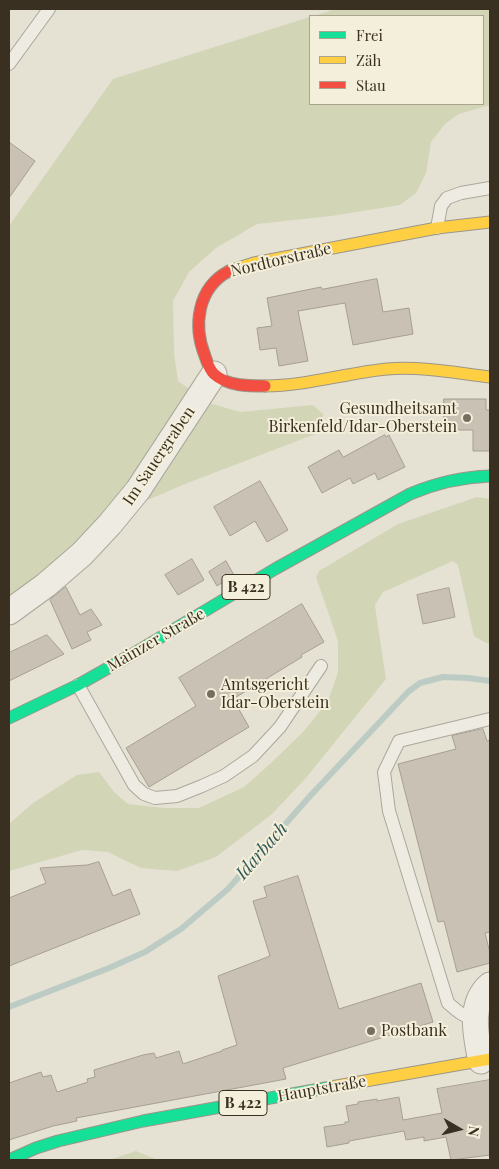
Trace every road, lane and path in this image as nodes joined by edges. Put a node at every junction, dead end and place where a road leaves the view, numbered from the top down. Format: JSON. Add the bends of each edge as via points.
{"nodes":[{"id":1,"x":49,"y":9,"type":"edge"},
{"id":2,"x":10,"y":60,"type":"edge"},
{"id":3,"x":490,"y":188,"type":"edge"},
{"id":4,"x":490,"y":222,"type":"edge"},
{"id":5,"x":437,"y":228,"type":"junction"},
{"id":6,"x":214,"y":374,"type":"junction"},
{"id":7,"x":490,"y":377,"type":"edge"},
{"id":8,"x":490,"y":476,"type":"edge"},
{"id":9,"x":9,"y":612,"type":"edge"},
{"id":10,"x":321,"y":666,"type":"dead end"},
{"id":11,"x":78,"y":685,"type":"junction"},
{"id":12,"x":9,"y":718,"type":"edge"},
{"id":13,"x":490,"y":719,"type":"edge"},
{"id":14,"x":490,"y":985,"type":"edge"},
{"id":15,"x":476,"y":1020,"type":"junction"},
{"id":16,"x":486,"y":1060,"type":"edge"},
{"id":17,"x":9,"y":1160,"type":"edge"}],
"edges":[{"from":1,"to":2,"type":"lane"},
{"from":3,"to":5,"type":"lane","via":[[448,198],[441,206]]},
{"from":4,"to":5,"type":"main road","name":"Nordtorstraße"},
{"from":5,"to":6,"type":"main road","name":"Nordtorstraße","via":[[227,271],[212,284],[202,302],[198,320],[198,341]]},
{"from":6,"to":7,"type":"main road","via":[[242,386],[274,386],[409,368]]},
{"from":6,"to":9,"type":"street","name":"Im Sauergraben","via":[[138,490],[110,524],[61,573]]},
{"from":8,"to":11,"type":"main road","name":"Mainzer Straße","number":"B 422","via":[[454,478],[410,494]]},
{"from":10,"to":11,"type":"lane","via":[[280,727],[254,756],[202,786],[177,796],[155,798],[134,785]]},
{"from":11,"to":12,"type":"main road","name":"Mainzer Straße","number":"B 422"},
{"from":13,"to":15,"type":"lane","via":[[399,741],[384,772],[389,811],[448,1003],[467,1018]]},
{"from":14,"to":15,"type":"street","via":[[479,1001]]},
{"from":15,"to":16,"type":"street","via":[[476,1039]]},
{"from":16,"to":17,"type":"main road","name":"Hauptstraße","number":"B 422","via":[[143,1121],[58,1141]]}]}
